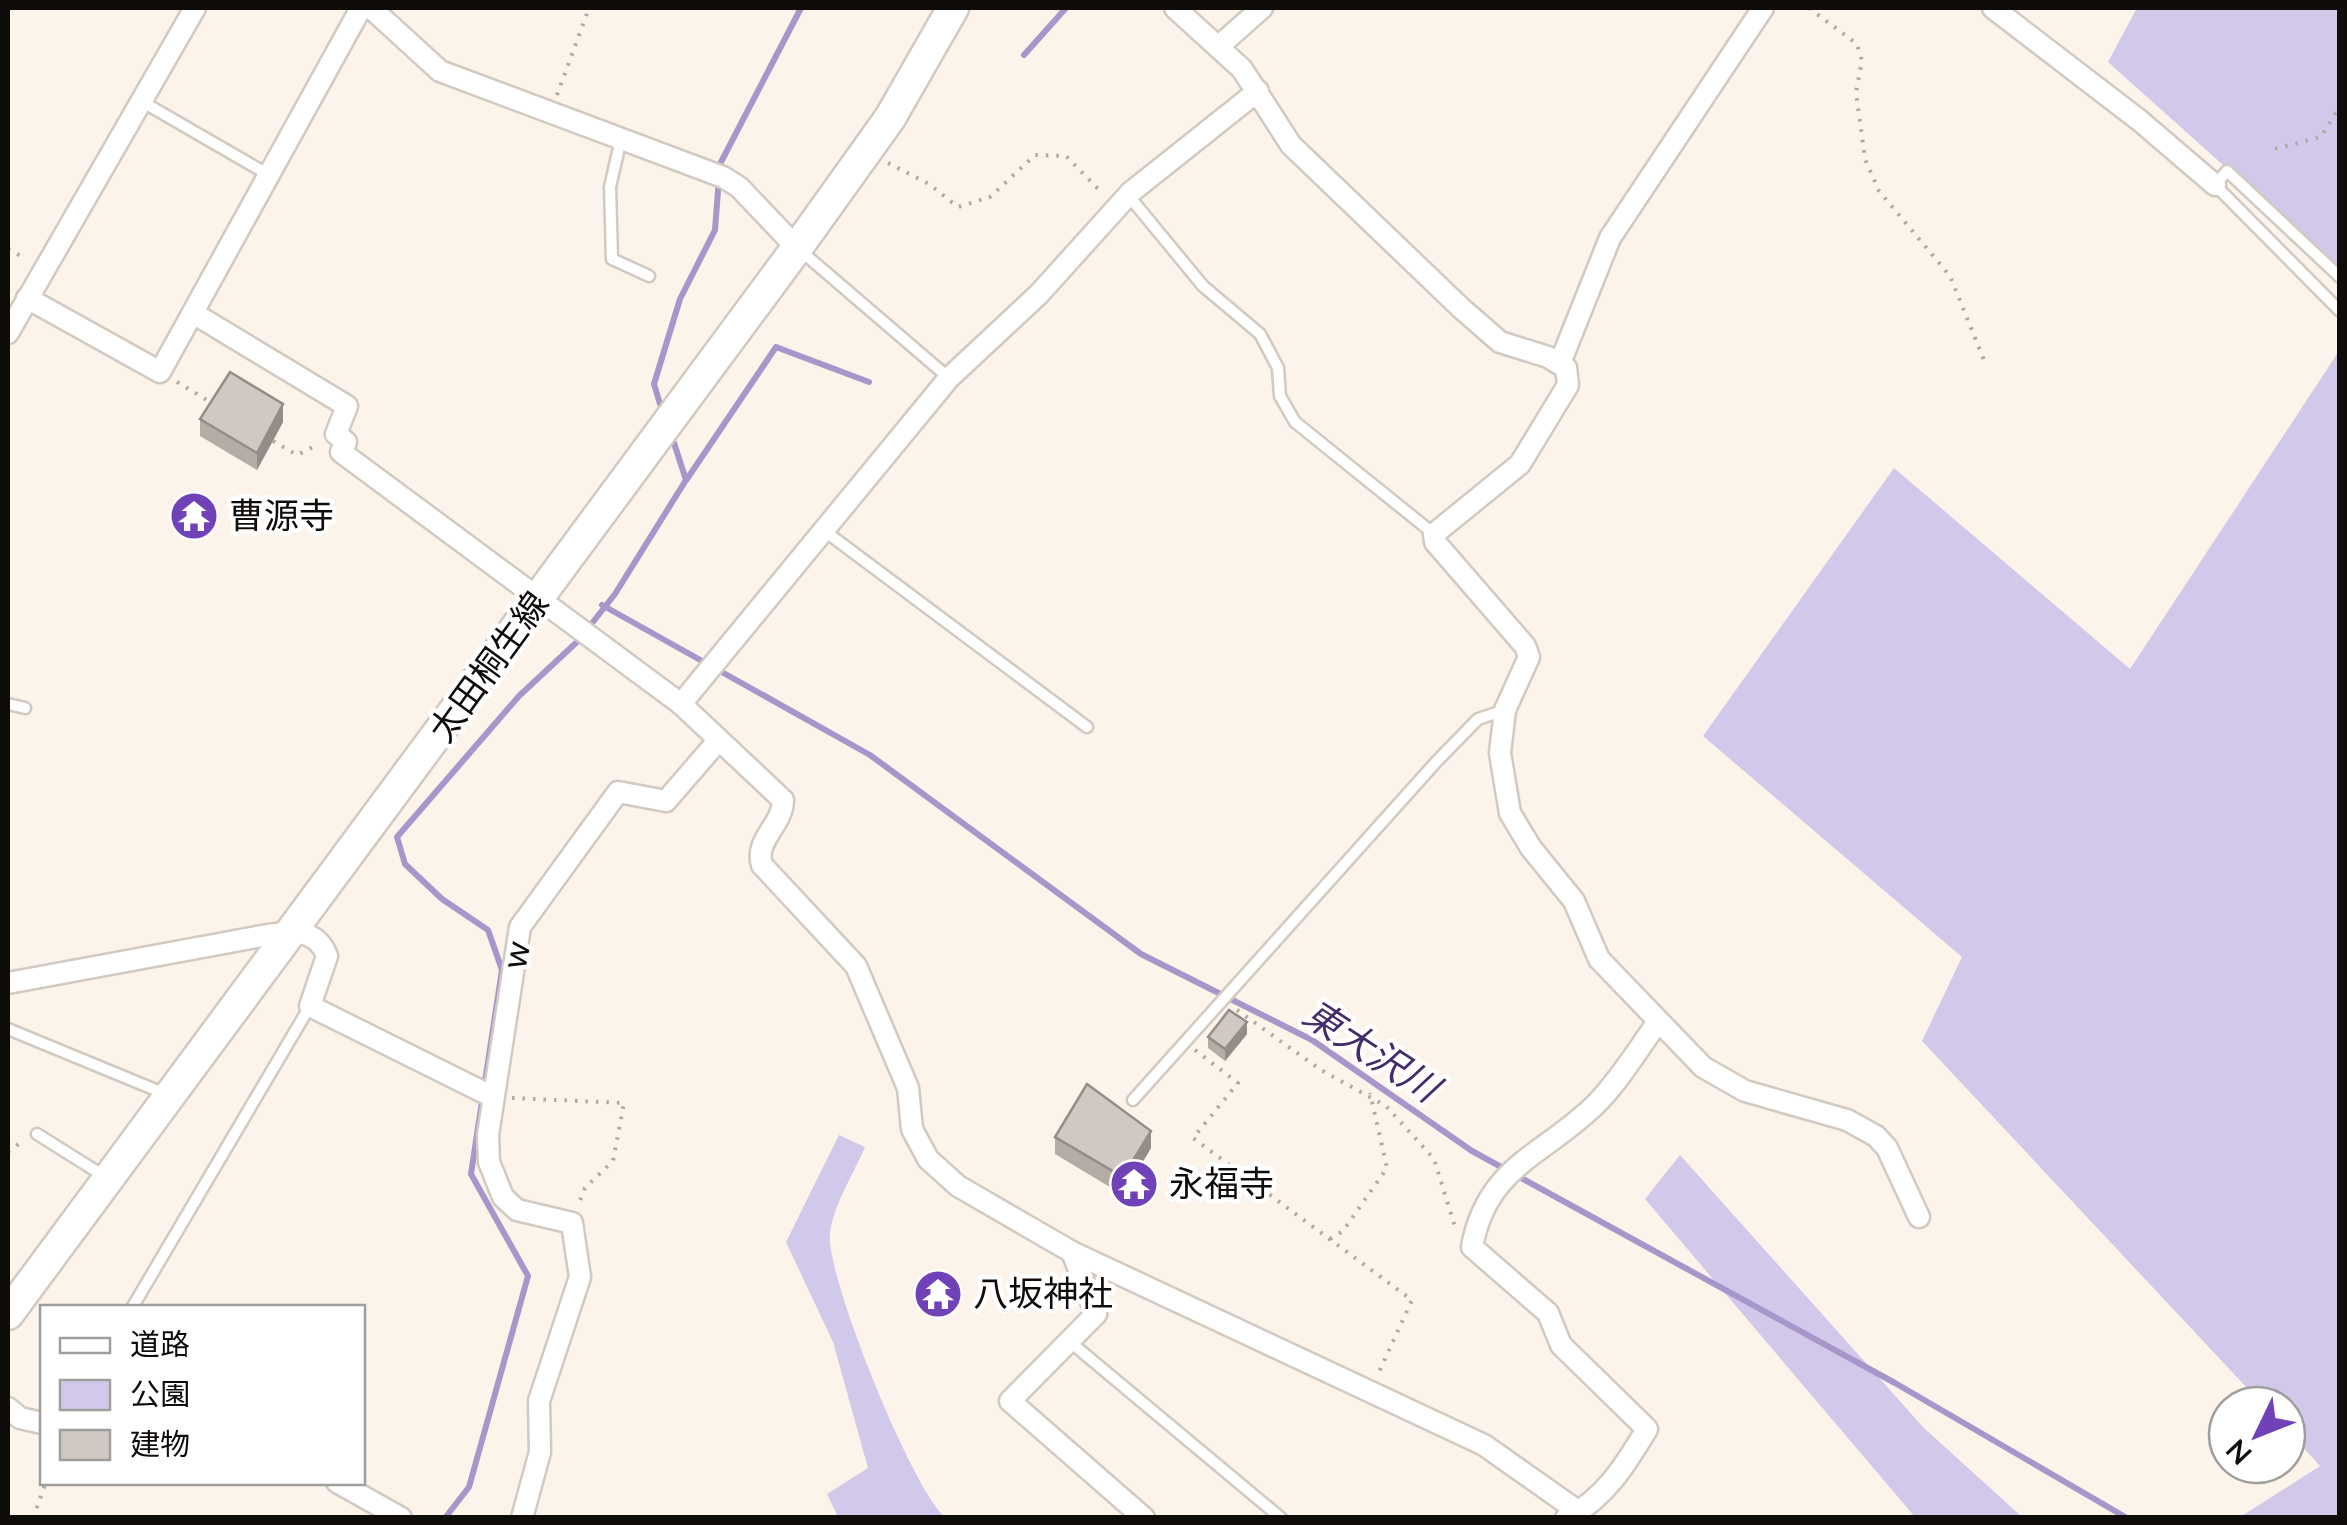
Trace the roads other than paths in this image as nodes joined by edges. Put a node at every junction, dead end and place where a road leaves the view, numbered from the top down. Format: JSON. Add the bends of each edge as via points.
{"nodes":[{"id":1,"x":195,"y":8,"type":"edge"},
{"id":2,"x":360,"y":8,"type":"edge"},
{"id":3,"x":371,"y":8,"type":"edge"},
{"id":4,"x":954,"y":8,"type":"edge"},
{"id":5,"x":1175,"y":8,"type":"edge"},
{"id":6,"x":1262,"y":8,"type":"edge"},
{"id":7,"x":1762,"y":8,"type":"edge"},
{"id":8,"x":1993,"y":8,"type":"edge"},
{"id":9,"x":1219,"y":46,"type":"junction"},
{"id":10,"x":1258,"y":91,"type":"junction"},
{"id":11,"x":140,"y":100,"type":"junction"},
{"id":12,"x":621,"y":139,"type":"junction"},
{"id":13,"x":270,"y":176,"type":"junction"},
{"id":14,"x":2215,"y":186,"type":"junction"},
{"id":15,"x":1122,"y":202,"type":"junction"},
{"id":16,"x":797,"y":248,"type":"junction"},
{"id":17,"x":649,"y":276,"type":"dead end"},
{"id":18,"x":2340,"y":277,"type":"edge"},
{"id":19,"x":27,"y":298,"type":"junction"},
{"id":20,"x":2340,"y":310,"type":"edge"},
{"id":21,"x":193,"y":313,"type":"junction"},
{"id":22,"x":8,"y":333,"type":"edge"},
{"id":23,"x":1560,"y":363,"type":"junction"},
{"id":24,"x":949,"y":378,"type":"junction"},
{"id":25,"x":826,"y":532,"type":"junction"},
{"id":26,"x":1434,"y":534,"type":"junction"},
{"id":27,"x":540,"y":599,"type":"junction"},
{"id":28,"x":8,"y":704,"type":"edge"},
{"id":29,"x":682,"y":704,"type":"junction"},
{"id":30,"x":25,"y":708,"type":"dead end"},
{"id":31,"x":1506,"y":710,"type":"junction"},
{"id":32,"x":1087,"y":727,"type":"dead end"},
{"id":33,"x":717,"y":742,"type":"junction"},
{"id":34,"x":292,"y":932,"type":"junction"},
{"id":35,"x":8,"y":983,"type":"edge"},
{"id":36,"x":310,"y":1006,"type":"junction"},
{"id":37,"x":1658,"y":1022,"type":"junction"},
{"id":38,"x":8,"y":1029,"type":"edge"},
{"id":39,"x":486,"y":1094,"type":"junction"},
{"id":40,"x":170,"y":1096,"type":"junction"},
{"id":41,"x":1133,"y":1100,"type":"dead end"},
{"id":42,"x":36,"y":1134,"type":"road end"},
{"id":43,"x":108,"y":1180,"type":"junction"},
{"id":44,"x":1919,"y":1217,"type":"dead end"},
{"id":45,"x":1072,"y":1252,"type":"junction"},
{"id":46,"x":134,"y":1305,"type":"edge"},
{"id":47,"x":8,"y":1314,"type":"edge"},
{"id":48,"x":1068,"y":1341,"type":"junction"},
{"id":49,"x":8,"y":1408,"type":"edge"},
{"id":50,"x":40,"y":1423,"type":"edge"},
{"id":51,"x":342,"y":1485,"type":"edge"},
{"id":52,"x":1572,"y":1514,"type":"edge"},
{"id":53,"x":401,"y":1518,"type":"edge"},
{"id":54,"x":522,"y":1518,"type":"edge"},
{"id":55,"x":1144,"y":1518,"type":"edge"},
{"id":56,"x":1281,"y":1518,"type":"edge"}],
"edges":[{"from":1,"to":11,"type":"street"},
{"from":2,"to":13,"type":"street"},
{"from":3,"to":12,"type":"street","via":[[440,71]]},
{"from":4,"to":16,"type":"main road","name":"太田桐生線"},
{"from":5,"to":9,"type":"street"},
{"from":6,"to":9,"type":"street"},
{"from":7,"to":23,"type":"street","via":[[1610,238]]},
{"from":8,"to":14,"type":"street"},
{"from":9,"to":10,"type":"street"},
{"from":10,"to":15,"type":"street"},
{"from":10,"to":23,"type":"street","via":[[1292,145],[1460,308],[1500,342]]},
{"from":11,"to":13,"type":"lane"},
{"from":11,"to":19,"type":"street"},
{"from":12,"to":16,"type":"street","via":[[739,186]]},
{"from":12,"to":17,"type":"lane","via":[[610,187],[612,259]]},
{"from":13,"to":21,"type":"street"},
{"from":14,"to":18,"type":"lane","via":[[2227,171]]},
{"from":14,"to":20,"type":"lane"},
{"from":15,"to":24,"type":"street","via":[[1039,294]]},
{"from":15,"to":26,"type":"lane","via":[[1260,334],[1295,422]]},
{"from":16,"to":24,"type":"lane"},
{"from":16,"to":27,"type":"main road","name":"太田桐生線"},
{"from":19,"to":21,"type":"street","via":[[160,372]]},
{"from":19,"to":22,"type":"street"},
{"from":21,"to":27,"type":"street","via":[[347,406],[336,434],[346,442],[340,452]]},
{"from":23,"to":26,"type":"street","via":[[1568,385],[1520,464]]},
{"from":24,"to":25,"type":"street"},
{"from":25,"to":29,"type":"street"},
{"from":25,"to":32,"type":"lane"},
{"from":26,"to":31,"type":"street","via":[[1526,646],[1529,657]]},
{"from":27,"to":29,"type":"street"},
{"from":27,"to":34,"type":"main road","name":"太田桐生線"},
{"from":28,"to":30,"type":"lane"},
{"from":29,"to":33,"type":"street"},
{"from":31,"to":37,"type":"street","via":[[1500,754],[1510,813],[1574,902],[1599,959]]},
{"from":31,"to":41,"type":"lane","via":[[1478,719]]},
{"from":33,"to":39,"type":"street","name":"w","via":[[666,801],[618,792],[520,927]]},
{"from":33,"to":45,"type":"street","via":[[782,800],[782,813],[760,849],[762,865],[866,983],[871,1009],[908,1088],[912,1130],[928,1159],[958,1186]]},
{"from":34,"to":35,"type":"street"},
{"from":34,"to":36,"type":"street","via":[[312,936],[327,956]]},
{"from":34,"to":40,"type":"main road","name":"太田桐生線"},
{"from":36,"to":39,"type":"street"},
{"from":36,"to":46,"type":"lane"},
{"from":37,"to":44,"type":"street","via":[[1703,1067],[1746,1091],[1864,1126],[1888,1148]]},
{"from":37,"to":52,"type":"street","via":[[1599,1101],[1566,1132],[1521,1159],[1478,1216],[1472,1247],[1548,1313],[1561,1345],[1646,1429],[1625,1465]]},
{"from":38,"to":40,"type":"lane"},
{"from":39,"to":54,"type":"street","name":"w","via":[[489,1162],[503,1197],[517,1210],[572,1223],[580,1278],[540,1401],[540,1452]]},
{"from":40,"to":43,"type":"main road","name":"太田桐生線"},
{"from":42,"to":43,"type":"lane"},
{"from":43,"to":47,"type":"main road","name":"太田桐生線"},
{"from":45,"to":48,"type":"street","via":[[1096,1314]]},
{"from":45,"to":52,"type":"street","via":[[1484,1445]]},
{"from":48,"to":55,"type":"street","via":[[1010,1402]]},
{"from":48,"to":56,"type":"lane"},
{"from":49,"to":50,"type":"street"},
{"from":51,"to":53,"type":"street"}]}
